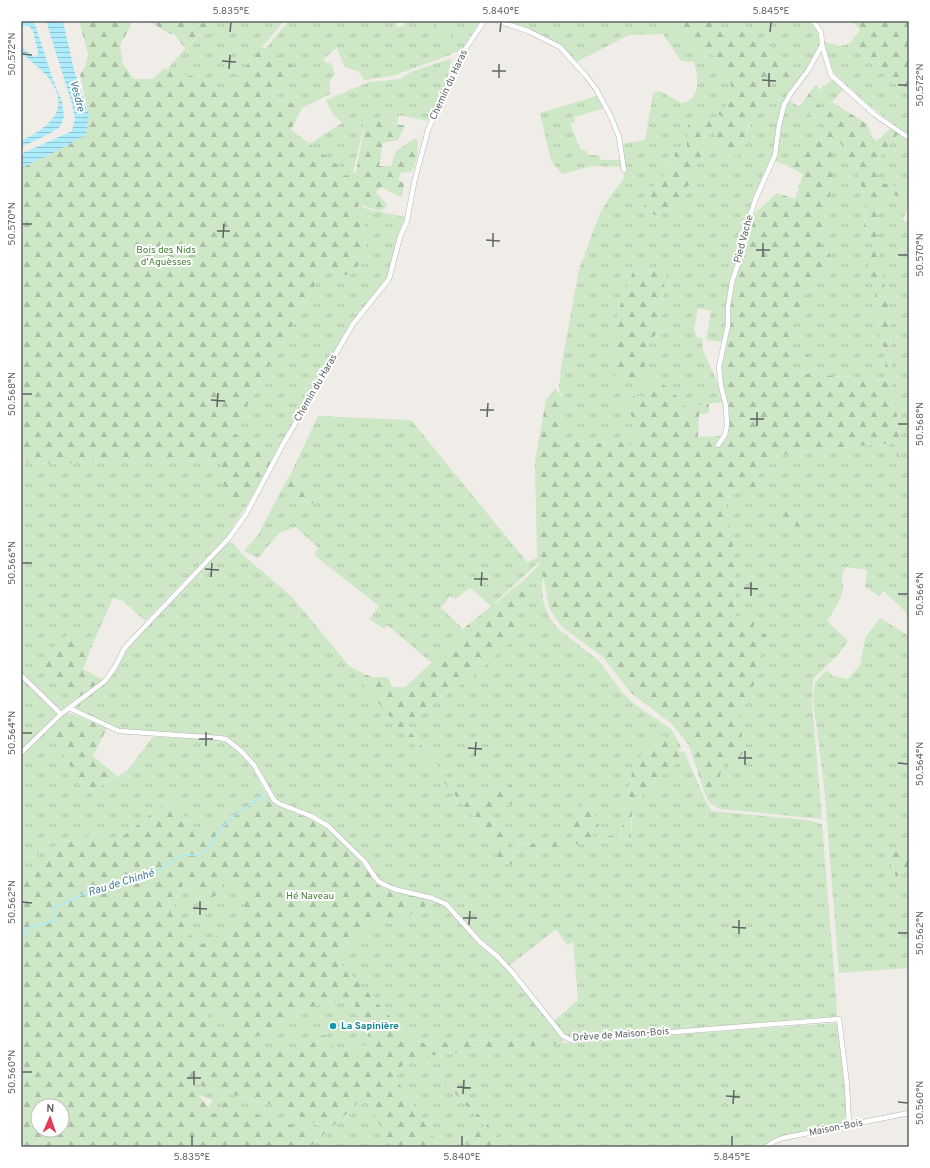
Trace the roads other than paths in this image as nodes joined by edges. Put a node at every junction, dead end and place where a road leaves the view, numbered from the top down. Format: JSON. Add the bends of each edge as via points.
{"nodes":[{"id":1,"x":484,"y":21,"type":"edge"},
{"id":2,"x":498,"y":21,"type":"edge"},
{"id":3,"x":813,"y":21,"type":"edge"},
{"id":4,"x":822,"y":45,"type":"junction"},
{"id":5,"x":909,"y":138,"type":"edge"},
{"id":6,"x":624,"y":170,"type":"dead end"},
{"id":7,"x":718,"y":445,"type":"dead end"},
{"id":8,"x":21,"y":675,"type":"edge"},
{"id":9,"x":69,"y":708,"type":"junction"},
{"id":10,"x":61,"y":714,"type":"junction"},
{"id":11,"x":21,"y":753,"type":"edge"},
{"id":12,"x":909,"y":1113,"type":"edge"},
{"id":13,"x":850,"y":1125,"type":"junction"},
{"id":14,"x":766,"y":1147,"type":"edge"}],
"edges":[{"from":1,"to":9,"type":"street","name":"Chemin du Haras","via":[[460,57],[428,130],[407,221],[389,279],[353,324],[246,514],[229,538],[124,649],[105,681]]},
{"from":2,"to":6,"type":"street","via":[[528,31],[560,47],[586,76],[611,117],[619,137]]},
{"from":3,"to":4,"type":"street","via":[[821,32]]},
{"from":4,"to":5,"type":"street","via":[[833,78],[874,114]]},
{"from":4,"to":7,"type":"street","name":"Pied Vache","via":[[784,105],[775,155],[756,198],[732,282],[728,325],[719,367],[727,425],[725,435]]},
{"from":8,"to":10,"type":"street"},
{"from":9,"to":10,"type":"street","name":"Chemin du Haras"},
{"from":9,"to":13,"type":"street","name":"Drève de Maison-Bois","via":[[119,731],[219,738],[234,744],[254,765],[274,800],[328,826],[364,861],[377,880],[394,890],[432,898],[446,904],[480,942],[512,972],[562,1036],[571,1040],[839,1019]]},
{"from":10,"to":11,"type":"street","name":"Chemin du Haras"},
{"from":12,"to":13,"type":"street","name":"Maison-Bois"},
{"from":13,"to":14,"type":"street","name":"Maison-Bois","via":[[783,1138]]}]}
